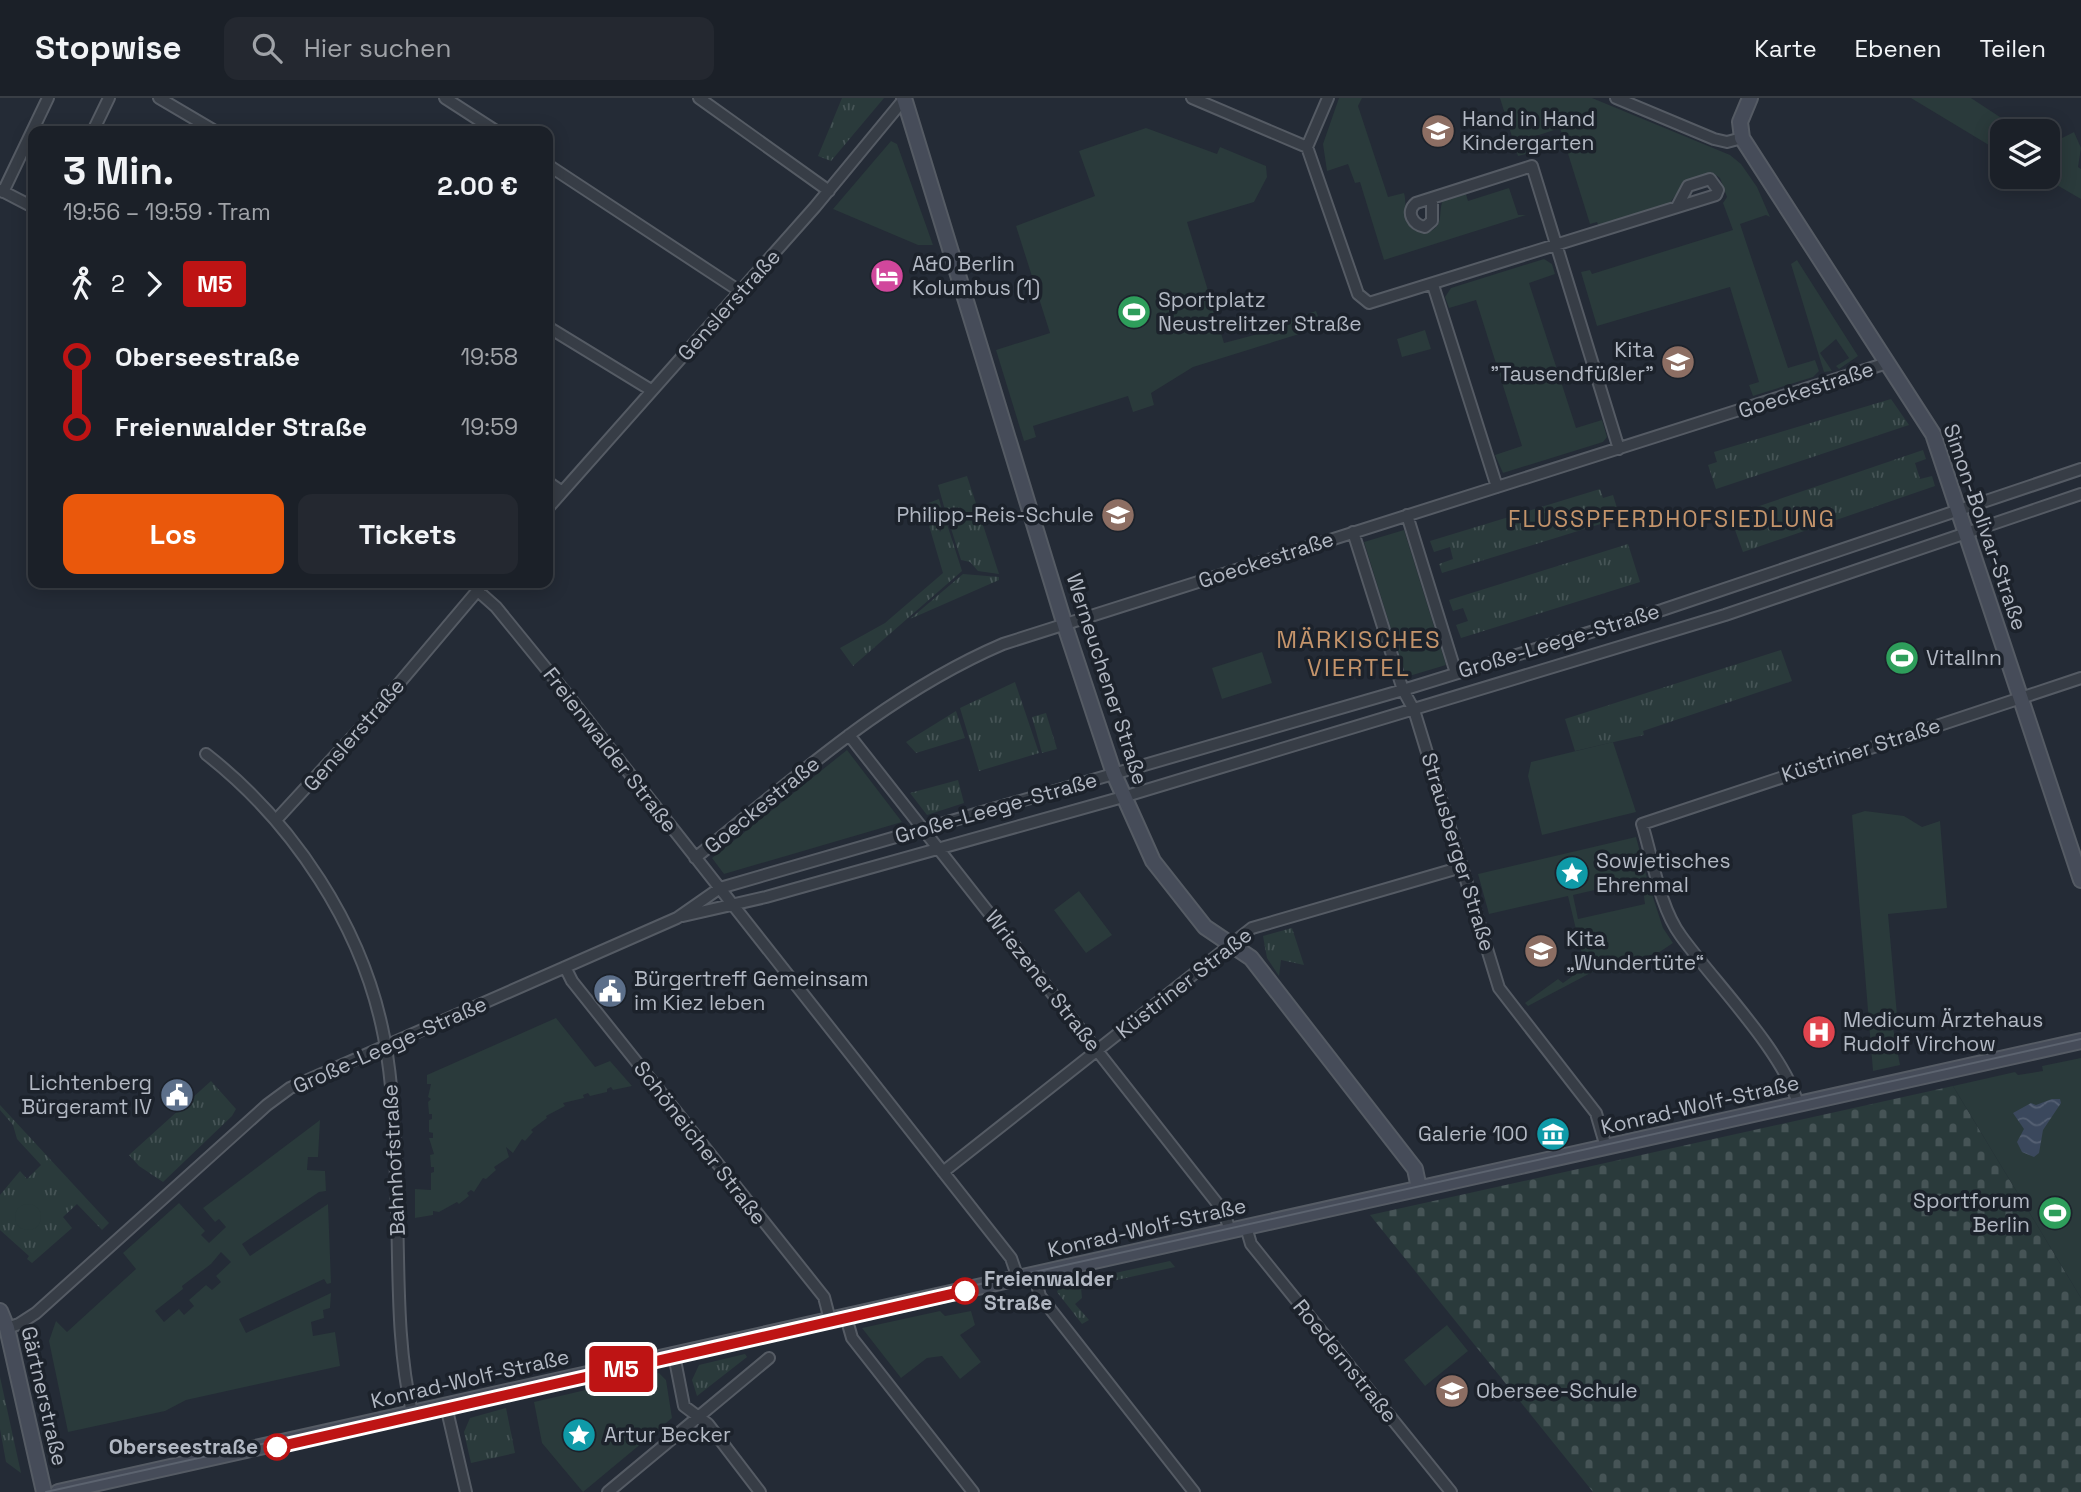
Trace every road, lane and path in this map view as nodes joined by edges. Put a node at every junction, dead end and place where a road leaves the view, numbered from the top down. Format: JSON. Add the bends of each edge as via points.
{"nodes":[{"id":1,"x":48,"y":98,"type":"edge"},
{"id":2,"x":109,"y":98,"type":"edge"},
{"id":3,"x":159,"y":98,"type":"edge"},
{"id":4,"x":445,"y":98,"type":"edge"},
{"id":5,"x":699,"y":98,"type":"edge"},
{"id":6,"x":904,"y":98,"type":"edge"},
{"id":7,"x":1192,"y":98,"type":"edge"},
{"id":8,"x":1328,"y":98,"type":"edge"},
{"id":9,"x":1616,"y":98,"type":"edge"},
{"id":10,"x":1750,"y":98,"type":"edge"},
{"id":11,"x":34,"y":126,"type":"edge"},
{"id":12,"x":95,"y":126,"type":"edge"},
{"id":13,"x":207,"y":126,"type":"edge"},
{"id":14,"x":488,"y":126,"type":"edge"},
{"id":15,"x":28,"y":138,"type":"edge"},
{"id":16,"x":1742,"y":138,"type":"junction"},
{"id":17,"x":1307,"y":147,"type":"junction"},
{"id":18,"x":553,"y":167,"type":"edge"},
{"id":19,"x":2,"y":191,"type":"edge"},
{"id":20,"x":829,"y":191,"type":"junction"},
{"id":21,"x":1432,"y":198,"type":"dead end"},
{"id":22,"x":28,"y":204,"type":"edge"},
{"id":23,"x":1677,"y":207,"type":"dead end"},
{"id":24,"x":1555,"y":247,"type":"junction"},
{"id":25,"x":1433,"y":285,"type":"junction"},
{"id":26,"x":741,"y":292,"type":"junction"},
{"id":27,"x":553,"y":330,"type":"edge"},
{"id":28,"x":1887,"y":363,"type":"junction"},
{"id":29,"x":651,"y":390,"type":"junction"},
{"id":30,"x":1619,"y":449,"type":"junction"},
{"id":31,"x":2081,"y":469,"type":"edge"},
{"id":32,"x":553,"y":485,"type":"edge"},
{"id":33,"x":1497,"y":487,"type":"junction"},
{"id":34,"x":561,"y":491,"type":"junction"},
{"id":35,"x":2081,"y":494,"type":"edge"},
{"id":36,"x":553,"y":501,"type":"edge"},
{"id":37,"x":1959,"y":510,"type":"junction"},
{"id":38,"x":1407,"y":516,"type":"junction"},
{"id":39,"x":1353,"y":532,"type":"junction"},
{"id":40,"x":1967,"y":534,"type":"junction"},
{"id":41,"x":480,"y":588,"type":"edge"},
{"id":42,"x":482,"y":588,"type":"edge"},
{"id":43,"x":1723,"y":591,"type":"junction"},
{"id":44,"x":1731,"y":613,"type":"junction"},
{"id":45,"x":1065,"y":623,"type":"junction"},
{"id":46,"x":1456,"y":673,"type":"junction"},
{"id":47,"x":2081,"y":678,"type":"edge"},
{"id":48,"x":1403,"y":690,"type":"junction"},
{"id":49,"x":2021,"y":698,"type":"junction"},
{"id":50,"x":1414,"y":710,"type":"junction"},
{"id":51,"x":849,"y":735,"type":"junction"},
{"id":52,"x":206,"y":754,"type":"dead end"},
{"id":53,"x":1114,"y":774,"type":"junction"},
{"id":54,"x":1123,"y":797,"type":"junction"},
{"id":55,"x":276,"y":820,"type":"junction"},
{"id":56,"x":922,"y":829,"type":"junction"},
{"id":57,"x":936,"y":848,"type":"junction"},
{"id":58,"x":695,"y":858,"type":"junction"},
{"id":59,"x":2078,"y":864,"type":"edge"},
{"id":60,"x":1462,"y":867,"type":"junction"},
{"id":61,"x":2081,"y":880,"type":"edge"},
{"id":62,"x":720,"y":888,"type":"junction"},
{"id":63,"x":734,"y":905,"type":"junction"},
{"id":64,"x":677,"y":918,"type":"junction"},
{"id":65,"x":1232,"y":945,"type":"junction"},
{"id":66,"x":565,"y":967,"type":"junction"},
{"id":67,"x":2081,"y":1041,"type":"edge"},
{"id":68,"x":386,"y":1046,"type":"junction"},
{"id":69,"x":1098,"y":1051,"type":"junction"},
{"id":70,"x":1798,"y":1104,"type":"junction"},
{"id":71,"x":1606,"y":1147,"type":"junction"},
{"id":72,"x":943,"y":1171,"type":"junction"},
{"id":73,"x":1419,"y":1188,"type":"junction"},
{"id":74,"x":1246,"y":1227,"type":"junction"},
{"id":75,"x":1230,"y":1231,"type":"junction"},
{"id":76,"x":1034,"y":1274,"type":"junction"},
{"id":77,"x":1018,"y":1278,"type":"junction"},
{"id":78,"x":0,"y":1311,"type":"edge"},
{"id":79,"x":846,"y":1317,"type":"junction"},
{"id":80,"x":830,"y":1320,"type":"junction"},
{"id":81,"x":7,"y":1328,"type":"junction"},
{"id":82,"x":674,"y":1355,"type":"junction"},
{"id":83,"x":769,"y":1358,"type":"dead end"},
{"id":84,"x":7,"y":1359,"type":"edge"},
{"id":85,"x":446,"y":1406,"type":"junction"},
{"id":86,"x":412,"y":1413,"type":"junction"},
{"id":87,"x":698,"y":1417,"type":"junction"},
{"id":88,"x":44,"y":1492,"type":"edge"},
{"id":89,"x":58,"y":1492,"type":"edge"},
{"id":90,"x":466,"y":1492,"type":"edge"},
{"id":91,"x":608,"y":1492,"type":"edge"},
{"id":92,"x":760,"y":1492,"type":"edge"},
{"id":93,"x":973,"y":1492,"type":"edge"},
{"id":94,"x":1194,"y":1492,"type":"edge"},
{"id":95,"x":1451,"y":1492,"type":"edge"}],
"edges":[{"from":1,"to":11,"type":"street"},
{"from":2,"to":12,"type":"street"},
{"from":3,"to":13,"type":"street"},
{"from":4,"to":14,"type":"street"},
{"from":5,"to":20,"type":"street"},
{"from":6,"to":20,"type":"street","name":"Genslerstraße"},
{"from":6,"to":45,"type":"street","name":"Werneuchener Straße"},
{"from":7,"to":17,"type":"street"},
{"from":8,"to":17,"type":"street"},
{"from":9,"to":16,"type":"street","via":[[1714,139]]},
{"from":10,"to":16,"type":"street","via":[[1740,122]]},
{"from":15,"to":19,"type":"street"},
{"from":16,"to":28,"type":"street","name":"Simon-Bolivar-Straße"},
{"from":17,"to":25,"type":"street","via":[[1360,298],[1373,303]]},
{"from":18,"to":26,"type":"street"},
{"from":19,"to":22,"type":"street"},
{"from":20,"to":26,"type":"street","name":"Genslerstraße"},
{"from":21,"to":24,"type":"street","via":[[1532,166]]},
{"from":23,"to":24,"type":"street"},
{"from":24,"to":25,"type":"street"},
{"from":24,"to":30,"type":"street"},
{"from":25,"to":33,"type":"street"},
{"from":26,"to":29,"type":"street","name":"Genslerstraße"},
{"from":27,"to":29,"type":"street"},
{"from":28,"to":30,"type":"street","name":"Goeckestraße"},
{"from":28,"to":37,"type":"street","name":"Simon-Bolivar-Straße","via":[[1933,434]]},
{"from":29,"to":34,"type":"street","name":"Genslerstraße"},
{"from":30,"to":33,"type":"street","name":"Goeckestraße"},
{"from":31,"to":37,"type":"street","name":"Große-Leege-Straße"},
{"from":32,"to":34,"type":"street"},
{"from":33,"to":38,"type":"street","name":"Goeckestraße"},
{"from":34,"to":36,"type":"street","name":"Genslerstraße"},
{"from":35,"to":40,"type":"street","name":"Große-Leege-Straße"},
{"from":37,"to":40,"type":"street","name":"Simon-Bolivar-Straße"},
{"from":37,"to":43,"type":"street","name":"Große-Leege-Straße"},
{"from":38,"to":39,"type":"street","name":"Goeckestraße"},
{"from":38,"to":46,"type":"street"},
{"from":39,"to":45,"type":"street","name":"Goeckestraße"},
{"from":39,"to":48,"type":"street","name":"Strausberger Straße"},
{"from":40,"to":44,"type":"street","name":"Große-Leege-Straße"},
{"from":40,"to":49,"type":"street","name":"Simon-Bolivar-Straße"},
{"from":41,"to":55,"type":"street","name":"Genslerstraße","via":[[362,728]]},
{"from":42,"to":58,"type":"street","name":"Freienwalder Straße"},
{"from":43,"to":44,"type":"street"},
{"from":43,"to":46,"type":"street","name":"Große-Leege-Straße"},
{"from":44,"to":50,"type":"street","name":"Große-Leege-Straße"},
{"from":45,"to":51,"type":"street","name":"Goeckestraße","via":[[1003,644],[942,673]]},
{"from":45,"to":53,"type":"street","name":"Werneuchener Straße"},
{"from":46,"to":48,"type":"street","name":"Große-Leege-Straße"},
{"from":47,"to":49,"type":"street","name":"Küstriner Straße"},
{"from":48,"to":50,"type":"street","name":"Strausberger Straße"},
{"from":48,"to":53,"type":"street","name":"Große-Leege-Straße"},
{"from":49,"to":59,"type":"street","name":"Simon-Bolivar-Straße"},
{"from":49,"to":70,"type":"street","name":"Küstriner Straße","via":[[1642,824],[1680,935],[1759,1038]]},
{"from":50,"to":54,"type":"street","name":"Große-Leege-Straße"},
{"from":50,"to":60,"type":"street","name":"Strausberger Straße"},
{"from":51,"to":56,"type":"street","name":"Wriezener Straße"},
{"from":51,"to":58,"type":"street","name":"Goeckestraße"},
{"from":52,"to":55,"type":"street","name":"Bahnhofstraße"},
{"from":53,"to":54,"type":"street","name":"Werneuchener Straße"},
{"from":53,"to":56,"type":"street","name":"Große-Leege-Straße"},
{"from":54,"to":57,"type":"street","name":"Große-Leege-Straße"},
{"from":54,"to":65,"type":"street","name":"Werneuchener Straße","via":[[1153,861],[1205,927]]},
{"from":55,"to":68,"type":"street","name":"Bahnhofstraße","via":[[315,874],[343,925],[372,990]]},
{"from":56,"to":57,"type":"street","name":"Wriezener Straße"},
{"from":56,"to":62,"type":"street","name":"Große-Leege-Straße"},
{"from":57,"to":63,"type":"street","name":"Große-Leege-Straße"},
{"from":57,"to":69,"type":"street","name":"Wriezener Straße"},
{"from":58,"to":62,"type":"street","name":"Freienwalder Straße"},
{"from":59,"to":61,"type":"street","name":"Simon-Bolivar-Straße"},
{"from":60,"to":65,"type":"street","name":"Küstriner Straße","via":[[1252,928]]},
{"from":60,"to":71,"type":"street","name":"Strausberger Straße","via":[[1499,988],[1596,1113]]},
{"from":62,"to":63,"type":"street","name":"Freienwalder Straße"},
{"from":62,"to":64,"type":"street","name":"Große-Leege-Straße"},
{"from":63,"to":64,"type":"street","name":"Große-Leege-Straße"},
{"from":63,"to":72,"type":"street","name":"Freienwalder Straße"},
{"from":64,"to":66,"type":"street","name":"Große-Leege-Straße"},
{"from":65,"to":69,"type":"street","name":"Küstriner Straße"},
{"from":65,"to":73,"type":"street","name":"Werneuchener Straße","via":[[1256,963],[1413,1166]]},
{"from":66,"to":68,"type":"street","name":"Große-Leege-Straße"},
{"from":66,"to":80,"type":"street","name":"Schöneicher Straße","via":[[824,1297]]},
{"from":67,"to":70,"type":"street","name":"Konrad-Wolf-Straße"},
{"from":68,"to":81,"type":"street","name":"Große-Leege-Straße","via":[[277,1096],[36,1313]]},
{"from":68,"to":86,"type":"street","name":"Bahnhofstraße","via":[[401,1339]]},
{"from":69,"to":72,"type":"street","name":"Küstriner Straße"},
{"from":69,"to":75,"type":"street","name":"Wriezener Straße","via":[[1224,1212]]},
{"from":70,"to":71,"type":"street","name":"Konrad-Wolf-Straße"},
{"from":71,"to":73,"type":"street","name":"Konrad-Wolf-Straße"},
{"from":72,"to":77,"type":"street","name":"Freienwalder Straße","via":[[1010,1258]]},
{"from":73,"to":74,"type":"street","name":"Konrad-Wolf-Straße"},
{"from":74,"to":75,"type":"street","name":"Konrad-Wolf-Straße"},
{"from":74,"to":95,"type":"street","name":"Roedernstraße","via":[[1251,1244]]},
{"from":75,"to":76,"type":"street","name":"Konrad-Wolf-Straße"},
{"from":76,"to":77,"type":"street","name":"Konrad-Wolf-Straße"},
{"from":76,"to":94,"type":"street","via":[[1040,1296]]},
{"from":77,"to":79,"type":"street","name":"Konrad-Wolf-Straße"},
{"from":78,"to":81,"type":"street","name":"Gärtnerstraße"},
{"from":79,"to":80,"type":"street","name":"Konrad-Wolf-Straße"},
{"from":79,"to":93,"type":"street","via":[[852,1338]]},
{"from":80,"to":82,"type":"street","name":"Konrad-Wolf-Straße"},
{"from":81,"to":84,"type":"street","name":"Gärtnerstraße"},
{"from":82,"to":85,"type":"street","name":"Konrad-Wolf-Straße"},
{"from":82,"to":87,"type":"street","via":[[684,1406]]},
{"from":83,"to":87,"type":"street"},
{"from":84,"to":88,"type":"street","name":"Gärtnerstraße"},
{"from":85,"to":86,"type":"street","name":"Konrad-Wolf-Straße"},
{"from":85,"to":90,"type":"street"},
{"from":86,"to":89,"type":"street","name":"Konrad-Wolf-Straße"},
{"from":87,"to":91,"type":"street"},
{"from":87,"to":92,"type":"street"}]}
